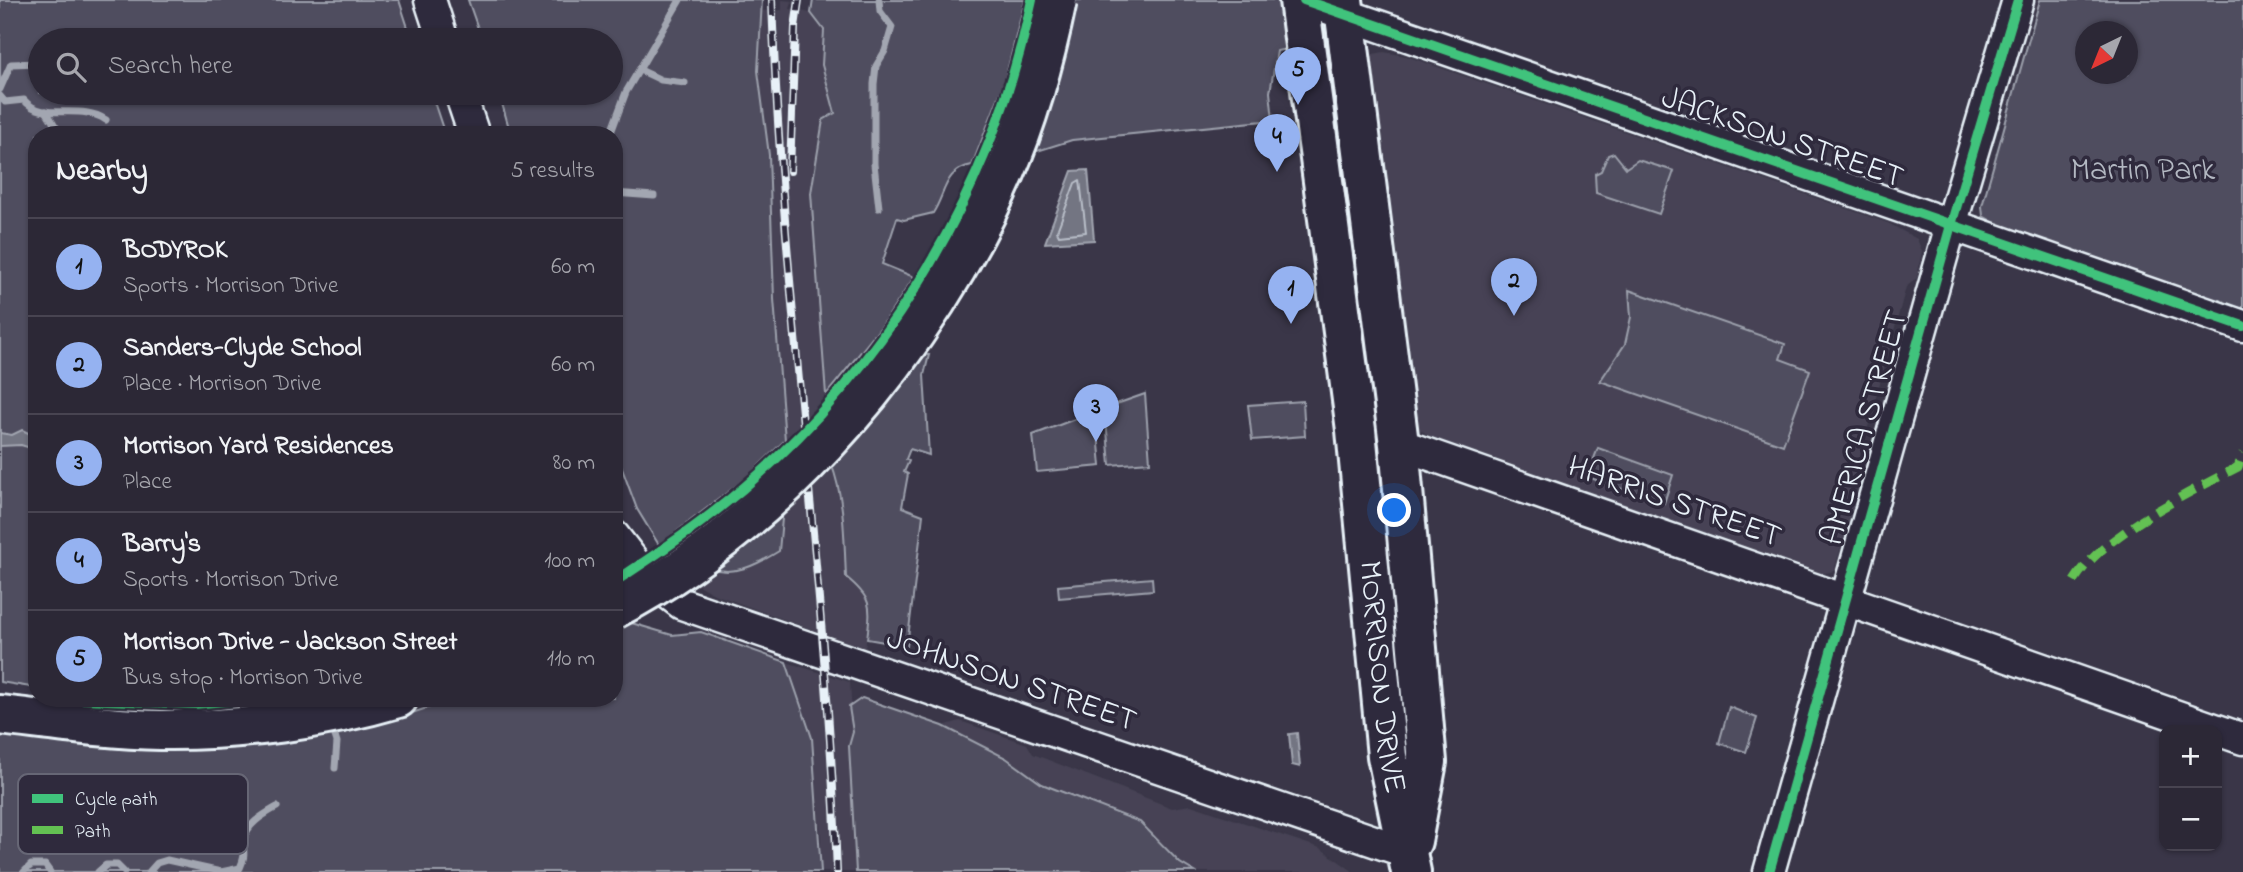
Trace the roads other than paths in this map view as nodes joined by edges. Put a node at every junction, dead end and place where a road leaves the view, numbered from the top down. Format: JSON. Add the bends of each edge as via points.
{"nodes":[{"id":1,"x":430,"y":0,"type":"edge"},
{"id":2,"x":1058,"y":0,"type":"edge"},
{"id":3,"x":1302,"y":0,"type":"edge"},
{"id":4,"x":2018,"y":0,"type":"edge"},
{"id":5,"x":1344,"y":7,"type":"edge"},
{"id":6,"x":439,"y":28,"type":"edge"},
{"id":7,"x":464,"y":105,"type":"edge"},
{"id":8,"x":471,"y":126,"type":"edge"},
{"id":9,"x":1951,"y":225,"type":"junction"},
{"id":10,"x":2243,"y":326,"type":"edge"},
{"id":11,"x":1399,"y":444,"type":"junction"},
{"id":12,"x":623,"y":548,"type":"edge"},
{"id":13,"x":1844,"y":600,"type":"junction"},
{"id":14,"x":623,"y":603,"type":"edge"},
{"id":15,"x":359,"y":707,"type":"edge"},
{"id":16,"x":0,"y":715,"type":"edge"},
{"id":17,"x":2243,"y":739,"type":"edge"},
{"id":18,"x":1410,"y":862,"type":"edge"},
{"id":19,"x":1769,"y":872,"type":"edge"}],
"edges":[{"from":1,"to":6,"type":"street"},
{"from":2,"to":14,"type":"main road","bridge":true,"via":[[1029,110],[990,205],[933,305],[883,376],[801,469],[732,530]]},
{"from":3,"to":5,"type":"street","name":"JACKSON STREET"},
{"from":3,"to":18,"type":"main road","name":"MORRISON DRIVE","via":[[1356,430],[1387,756]]},
{"from":4,"to":9,"type":"street","name":"AMERICA STREET"},
{"from":5,"to":9,"type":"street","name":"JACKSON STREET"},
{"from":5,"to":11,"type":"main road","name":"MORRISON DRIVE"},
{"from":7,"to":8,"type":"street"},
{"from":9,"to":10,"type":"street","name":"JACKSON STREET"},
{"from":9,"to":13,"type":"street","name":"AMERICA STREET"},
{"from":11,"to":13,"type":"street","name":"HARRIS STREET"},
{"from":11,"to":18,"type":"main road","name":"MORRISON DRIVE","via":[[1427,762]]},
{"from":12,"to":18,"type":"street","name":"JOHNSON STREET","via":[[645,576],[682,604]]},
{"from":13,"to":17,"type":"street","name":"HARRIS STREET"},
{"from":13,"to":19,"type":"street","name":"AMERICA STREET"},
{"from":15,"to":16,"type":"main road","via":[[236,727],[160,730]]}]}
